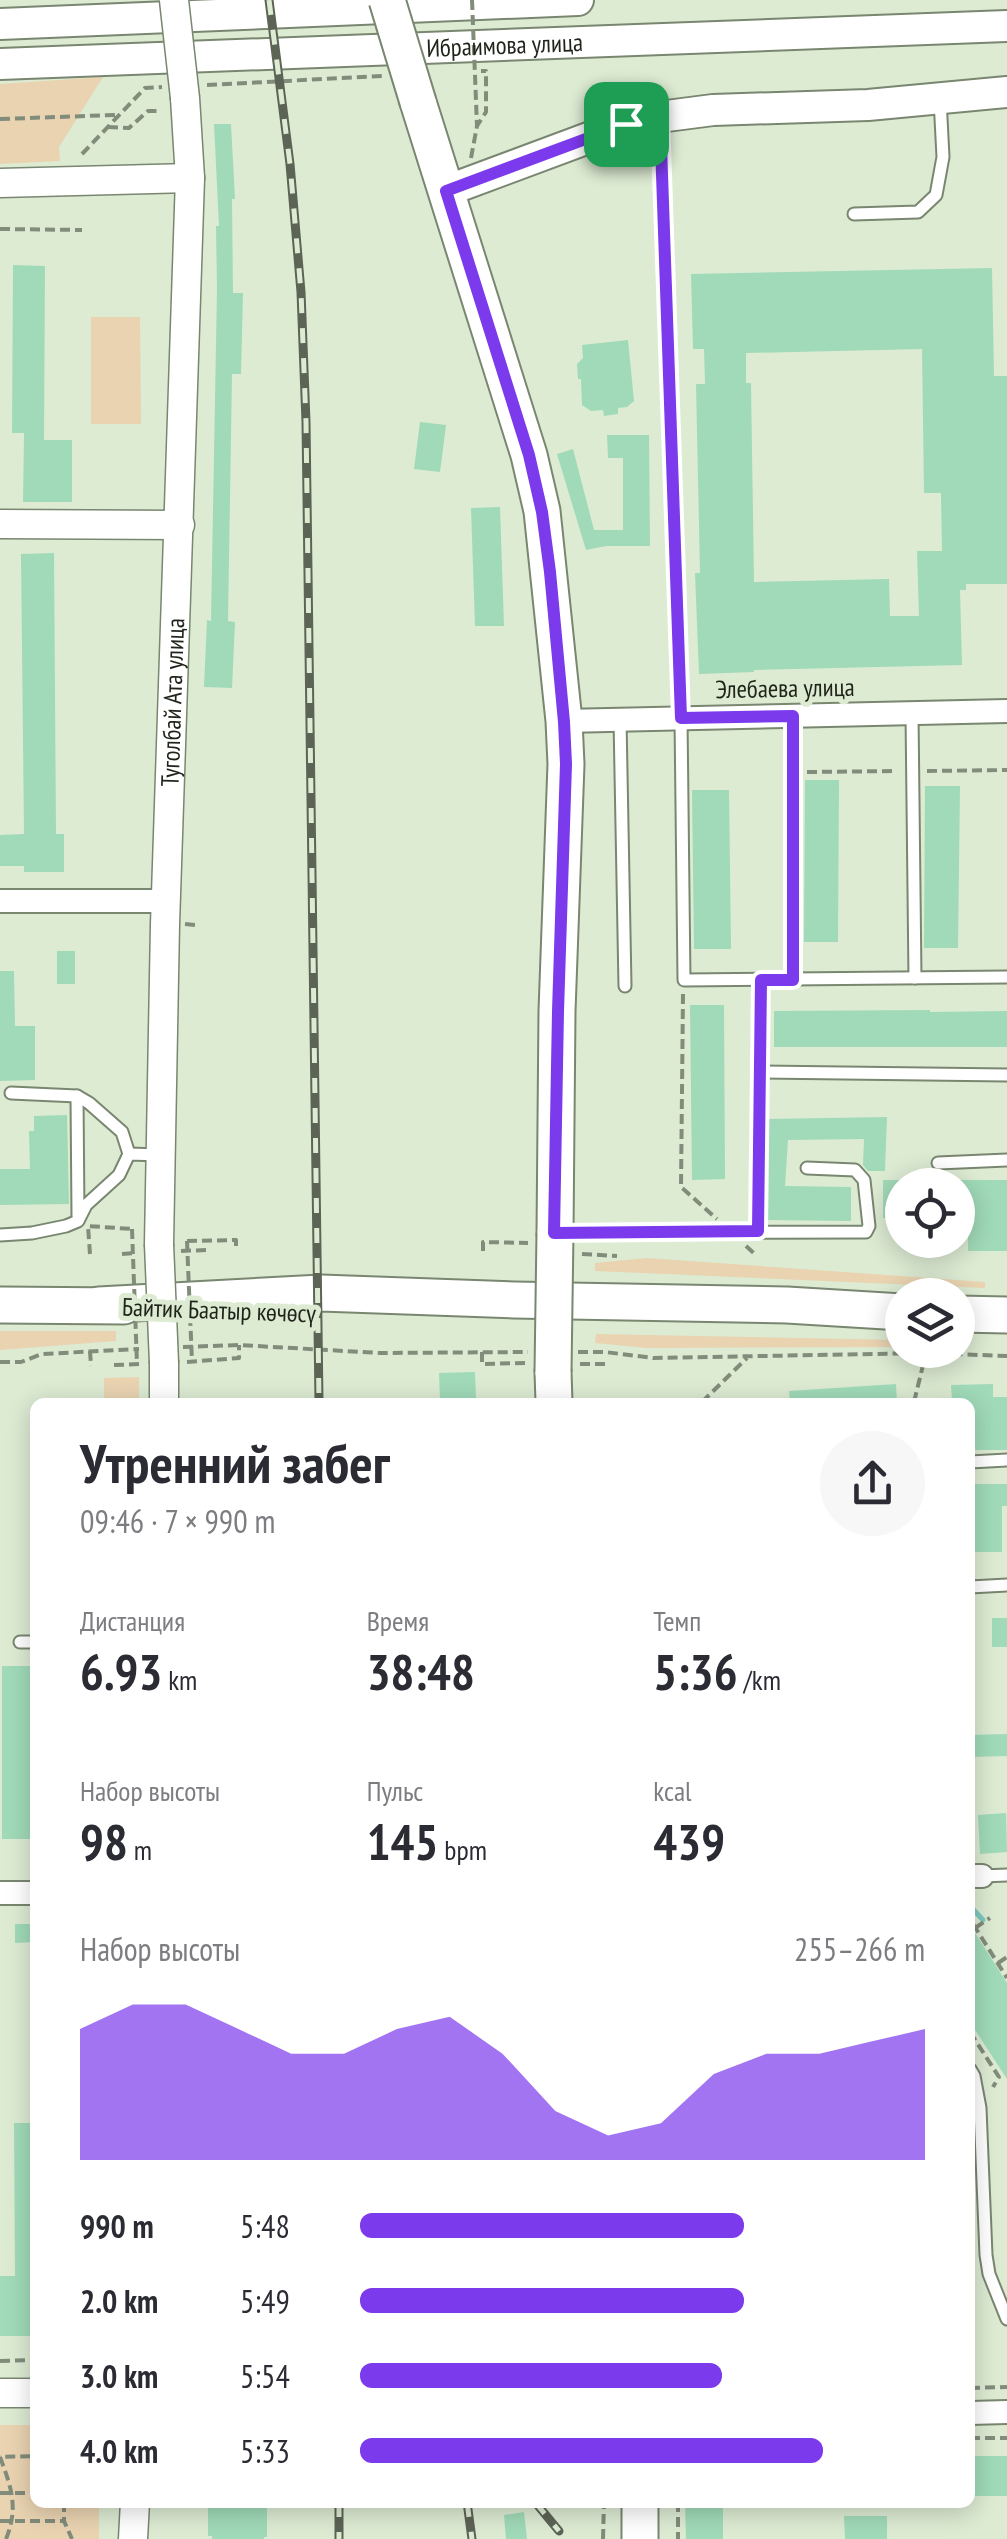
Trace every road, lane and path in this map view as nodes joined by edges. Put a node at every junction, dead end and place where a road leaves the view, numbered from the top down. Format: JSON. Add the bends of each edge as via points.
{"nodes":[{"id":1,"x":174,"y":0,"type":"edge"},
{"id":2,"x":388,"y":0,"type":"edge"},
{"id":3,"x":472,"y":0,"type":"edge"},
{"id":4,"x":578,"y":0,"type":"edge"},
{"id":5,"x":0,"y":24,"type":"edge"},
{"id":6,"x":1007,"y":26,"type":"edge"},
{"id":7,"x":0,"y":64,"type":"edge"},
{"id":8,"x":467,"y":72,"type":"dead end"},
{"id":9,"x":391,"y":76,"type":"dead end"},
{"id":10,"x":184,"y":90,"type":"junction"},
{"id":11,"x":1007,"y":92,"type":"edge"},
{"id":12,"x":940,"y":98,"type":"junction"},
{"id":13,"x":156,"y":111,"type":"dead end"},
{"id":14,"x":486,"y":112,"type":"dead end"},
{"id":15,"x":118,"y":115,"type":"junction"},
{"id":16,"x":660,"y":117,"type":"junction"},
{"id":17,"x":0,"y":119,"type":"edge"},
{"id":18,"x":477,"y":126,"type":"dead end"},
{"id":19,"x":108,"y":127,"type":"junction"},
{"id":20,"x":82,"y":154,"type":"dead end"},
{"id":21,"x":190,"y":178,"type":"junction"},
{"id":22,"x":0,"y":183,"type":"edge"},
{"id":23,"x":446,"y":191,"type":"junction"},
{"id":24,"x":854,"y":214,"type":"dead end"},
{"id":25,"x":0,"y":229,"type":"edge"},
{"id":26,"x":82,"y":230,"type":"dead end"},
{"id":27,"x":0,"y":524,"type":"edge"},
{"id":28,"x":180,"y":526,"type":"junction"},
{"id":29,"x":1007,"y":711,"type":"edge"},
{"id":30,"x":912,"y":713,"type":"junction"},
{"id":31,"x":793,"y":716,"type":"junction"},
{"id":32,"x":681,"y":718,"type":"junction"},
{"id":33,"x":620,"y":719,"type":"junction"},
{"id":34,"x":564,"y":722,"type":"junction"},
{"id":35,"x":0,"y":901,"type":"edge"},
{"id":36,"x":166,"y":901,"type":"junction"},
{"id":37,"x":915,"y":978,"type":"junction"},
{"id":38,"x":1007,"y":978,"type":"edge"},
{"id":39,"x":684,"y":980,"type":"junction"},
{"id":40,"x":761,"y":980,"type":"junction"},
{"id":41,"x":793,"y":980,"type":"junction"},
{"id":42,"x":625,"y":986,"type":"dead end"},
{"id":43,"x":760,"y":1072,"type":"junction"},
{"id":44,"x":1007,"y":1074,"type":"edge"},
{"id":45,"x":12,"y":1093,"type":"dead end"},
{"id":46,"x":77,"y":1096,"type":"junction"},
{"id":47,"x":757,"y":1152,"type":"joint"},
{"id":48,"x":129,"y":1154,"type":"junction"},
{"id":49,"x":161,"y":1155,"type":"junction"},
{"id":50,"x":1007,"y":1160,"type":"edge"},
{"id":51,"x":938,"y":1163,"type":"dead end"},
{"id":52,"x":806,"y":1168,"type":"dead end"},
{"id":53,"x":78,"y":1221,"type":"junction"},
{"id":54,"x":758,"y":1231,"type":"junction"},
{"id":55,"x":730,"y":1232,"type":"junction"},
{"id":56,"x":0,"y":1235,"type":"edge"},
{"id":57,"x":541,"y":1238,"type":"junction"},
{"id":58,"x":173,"y":1243,"type":"junction"},
{"id":59,"x":236,"y":1250,"type":"dead end"},
{"id":60,"x":483,"y":1251,"type":"dead end"},
{"id":61,"x":90,"y":1254,"type":"dead end"},
{"id":62,"x":0,"y":1306,"type":"edge"},
{"id":63,"x":885,"y":1311,"type":"edge"},
{"id":64,"x":975,"y":1315,"type":"edge"},
{"id":65,"x":1007,"y":1316,"type":"edge"},
{"id":66,"x":202,"y":1346,"type":"dead end"},
{"id":67,"x":239,"y":1346,"type":"junction"},
{"id":68,"x":128,"y":1350,"type":"dead end"},
{"id":69,"x":90,"y":1352,"type":"junction"},
{"id":70,"x":482,"y":1352,"type":"junction"},
{"id":71,"x":516,"y":1352,"type":"dead end"},
{"id":72,"x":606,"y":1352,"type":"dead end"},
{"id":73,"x":885,"y":1354,"type":"edge"},
{"id":74,"x":975,"y":1355,"type":"edge"},
{"id":75,"x":1007,"y":1356,"type":"edge"},
{"id":76,"x":748,"y":1358,"type":"junction"},
{"id":77,"x":0,"y":1362,"type":"edge"},
{"id":78,"x":164,"y":1363,"type":"junction"},
{"id":79,"x":605,"y":1364,"type":"dead end"},
{"id":80,"x":91,"y":1366,"type":"dead end"},
{"id":81,"x":114,"y":1366,"type":"dead end"},
{"id":82,"x":922,"y":1368,"type":"edge"},
{"id":83,"x":553,"y":1375,"type":"edge"},
{"id":84,"x":164,"y":1398,"type":"edge"},
{"id":85,"x":706,"y":1398,"type":"edge"},
{"id":86,"x":915,"y":1398,"type":"edge"},
{"id":87,"x":1007,"y":1460,"type":"edge"},
{"id":88,"x":975,"y":1462,"type":"edge"},
{"id":89,"x":1007,"y":1585,"type":"edge"},
{"id":90,"x":975,"y":1587,"type":"edge"},
{"id":91,"x":20,"y":1642,"type":"dead end"},
{"id":92,"x":30,"y":1642,"type":"edge"},
{"id":93,"x":976,"y":1876,"type":"edge"},
{"id":94,"x":1007,"y":1876,"type":"edge"},
{"id":95,"x":0,"y":1893,"type":"edge"},
{"id":96,"x":30,"y":1893,"type":"edge"},
{"id":97,"x":990,"y":1918,"type":"dead end"},
{"id":98,"x":975,"y":1926,"type":"edge"},
{"id":99,"x":975,"y":1928,"type":"edge"},
{"id":100,"x":1007,"y":1958,"type":"edge"},
{"id":101,"x":998,"y":1963,"type":"junction"},
{"id":102,"x":1007,"y":1978,"type":"edge"},
{"id":103,"x":975,"y":2081,"type":"edge"},
{"id":104,"x":1007,"y":2319,"type":"edge"},
{"id":105,"x":0,"y":2360,"type":"edge"},
{"id":106,"x":30,"y":2360,"type":"edge"},
{"id":107,"x":1007,"y":2387,"type":"edge"},
{"id":108,"x":975,"y":2388,"type":"edge"},
{"id":109,"x":0,"y":2393,"type":"edge"},
{"id":110,"x":30,"y":2393,"type":"edge"},
{"id":111,"x":1007,"y":2412,"type":"edge"},
{"id":112,"x":975,"y":2413,"type":"edge"},
{"id":113,"x":975,"y":2438,"type":"edge"},
{"id":114,"x":1007,"y":2438,"type":"edge"},
{"id":115,"x":30,"y":2456,"type":"edge"},
{"id":116,"x":12,"y":2492,"type":"junction"},
{"id":117,"x":30,"y":2492,"type":"edge"},
{"id":118,"x":0,"y":2493,"type":"edge"},
{"id":119,"x":64,"y":2508,"type":"edge"},
{"id":120,"x":134,"y":2508,"type":"edge"},
{"id":121,"x":604,"y":2508,"type":"edge"},
{"id":122,"x":640,"y":2508,"type":"edge"},
{"id":123,"x":678,"y":2508,"type":"edge"},
{"id":124,"x":0,"y":2521,"type":"edge"},
{"id":125,"x":64,"y":2521,"type":"junction"},
{"id":126,"x":13,"y":2522,"type":"junction"},
{"id":127,"x":6,"y":2539,"type":"edge"},
{"id":128,"x":72,"y":2539,"type":"edge"},
{"id":129,"x":134,"y":2539,"type":"edge"},
{"id":130,"x":604,"y":2539,"type":"edge"},
{"id":131,"x":640,"y":2539,"type":"edge"},
{"id":132,"x":678,"y":2539,"type":"edge"}],
"edges":[{"from":1,"to":10,"type":"street","name":"Туголбай Ата улица","bridge":true},
{"from":2,"to":23,"type":"main road","bridge":true},
{"from":3,"to":18,"type":"path","bridge":true},
{"from":4,"to":5,"type":"main road","name":"Ибраимова улица"},
{"from":6,"to":7,"type":"main road","name":"Ибраимова улица"},
{"from":8,"to":14,"type":"path","via":[[486,71]]},
{"from":9,"to":10,"type":"path"},
{"from":10,"to":15,"type":"path","via":[[145,88]]},
{"from":10,"to":21,"type":"street","name":"Туголбай Ата улица"},
{"from":11,"to":12,"type":"main road"},
{"from":12,"to":16,"type":"main road"},
{"from":12,"to":24,"type":"lane","via":[[943,157],[936,196],[918,212]]},
{"from":13,"to":19,"type":"path","via":[[148,110],[128,128]]},
{"from":15,"to":17,"type":"path"},
{"from":15,"to":19,"type":"path"},
{"from":16,"to":23,"type":"main road"},
{"from":16,"to":32,"type":"lane"},
{"from":19,"to":20,"type":"path"},
{"from":21,"to":22,"type":"street"},
{"from":21,"to":28,"type":"street","name":"Туголбай Ата улица"},
{"from":23,"to":34,"type":"main road","via":[[542,512]]},
{"from":25,"to":26,"type":"path"},
{"from":27,"to":28,"type":"street"},
{"from":28,"to":36,"type":"street","name":"Туголбай Ата улица"},
{"from":29,"to":30,"type":"street","name":"Элебаева улица"},
{"from":30,"to":31,"type":"street","name":"Элебаева улица"},
{"from":30,"to":37,"type":"lane"},
{"from":31,"to":32,"type":"street","name":"Элебаева улица"},
{"from":31,"to":41,"type":"lane"},
{"from":32,"to":33,"type":"street","name":"Элебаева улица"},
{"from":32,"to":39,"type":"lane"},
{"from":33,"to":34,"type":"street","name":"Элебаева улица"},
{"from":33,"to":42,"type":"lane"},
{"from":34,"to":57,"type":"main road","via":[[558,1011]]},
{"from":35,"to":36,"type":"street"},
{"from":36,"to":49,"type":"street","name":"Туголбай Ата улица"},
{"from":37,"to":38,"type":"lane"},
{"from":37,"to":41,"type":"lane"},
{"from":39,"to":40,"type":"lane"},
{"from":39,"to":55,"type":"path","via":[[682,1187]]},
{"from":40,"to":41,"type":"lane"},
{"from":40,"to":43,"type":"lane"},
{"from":43,"to":44,"type":"lane"},
{"from":43,"to":47,"type":"lane"},
{"from":45,"to":46,"type":"lane"},
{"from":46,"to":48,"type":"lane","via":[[122,1132]]},
{"from":46,"to":53,"type":"lane"},
{"from":47,"to":54,"type":"path"},
{"from":48,"to":49,"type":"lane"},
{"from":48,"to":53,"type":"lane"},
{"from":49,"to":58,"type":"street","name":"Туголбай Ата улица"},
{"from":50,"to":51,"type":"lane"},
{"from":52,"to":54,"type":"lane","via":[[856,1170],[864,1180],[866,1232]]},
{"from":53,"to":56,"type":"lane"},
{"from":54,"to":55,"type":"lane"},
{"from":54,"to":55,"type":"path","via":[[757,1256]]},
{"from":55,"to":57,"type":"lane"},
{"from":57,"to":60,"type":"path","via":[[484,1242]]},
{"from":57,"to":83,"type":"main road","bridge":true},
{"from":58,"to":59,"type":"path","via":[[236,1240]]},
{"from":58,"to":78,"type":"street","name":"Туголбай Ата улица","bridge":true},
{"from":58,"to":78,"type":"path","bridge":true},
{"from":61,"to":78,"type":"path","bridge":true,"via":[[88,1226],[132,1228]]},
{"from":62,"to":63,"type":"main road","name":"Байтик Баатыр көчөсү","via":[[322,1315],[514,1300]]},
{"from":64,"to":65,"type":"main road"},
{"from":66,"to":67,"type":"path"},
{"from":67,"to":70,"type":"path"},
{"from":67,"to":78,"type":"path","via":[[239,1358]]},
{"from":68,"to":69,"type":"path"},
{"from":69,"to":77,"type":"path"},
{"from":69,"to":80,"type":"path"},
{"from":70,"to":71,"type":"path"},
{"from":70,"to":83,"type":"path","via":[[482,1364]]},
{"from":72,"to":76,"type":"path"},
{"from":73,"to":76,"type":"path"},
{"from":74,"to":75,"type":"path"},
{"from":76,"to":85,"type":"path"},
{"from":78,"to":81,"type":"path"},
{"from":78,"to":84,"type":"street","name":"Туголбай Ата улица"},
{"from":79,"to":83,"type":"path"},
{"from":82,"to":86,"type":"path"},
{"from":87,"to":88,"type":"lane"},
{"from":89,"to":90,"type":"lane"},
{"from":91,"to":92,"type":"lane"},
{"from":93,"to":94,"type":"lane"},
{"from":95,"to":96,"type":"street"},
{"from":97,"to":98,"type":"path"},
{"from":99,"to":101,"type":"path"},
{"from":100,"to":101,"type":"path"},
{"from":101,"to":102,"type":"path"},
{"from":103,"to":104,"type":"lane","via":[[986,2255]]},
{"from":105,"to":106,"type":"path"},
{"from":107,"to":108,"type":"path"},
{"from":109,"to":110,"type":"street"},
{"from":111,"to":112,"type":"street"},
{"from":113,"to":114,"type":"path"},
{"from":115,"to":116,"type":"path","via":[[0,2457]]},
{"from":116,"to":117,"type":"path"},
{"from":116,"to":118,"type":"path"},
{"from":116,"to":126,"type":"path"},
{"from":119,"to":125,"type":"path"},
{"from":120,"to":129,"type":"street"},
{"from":121,"to":130,"type":"path"},
{"from":122,"to":131,"type":"main road"},
{"from":123,"to":132,"type":"path"},
{"from":124,"to":126,"type":"path"},
{"from":125,"to":126,"type":"path"},
{"from":125,"to":128,"type":"path"},
{"from":126,"to":127,"type":"path"}]}
